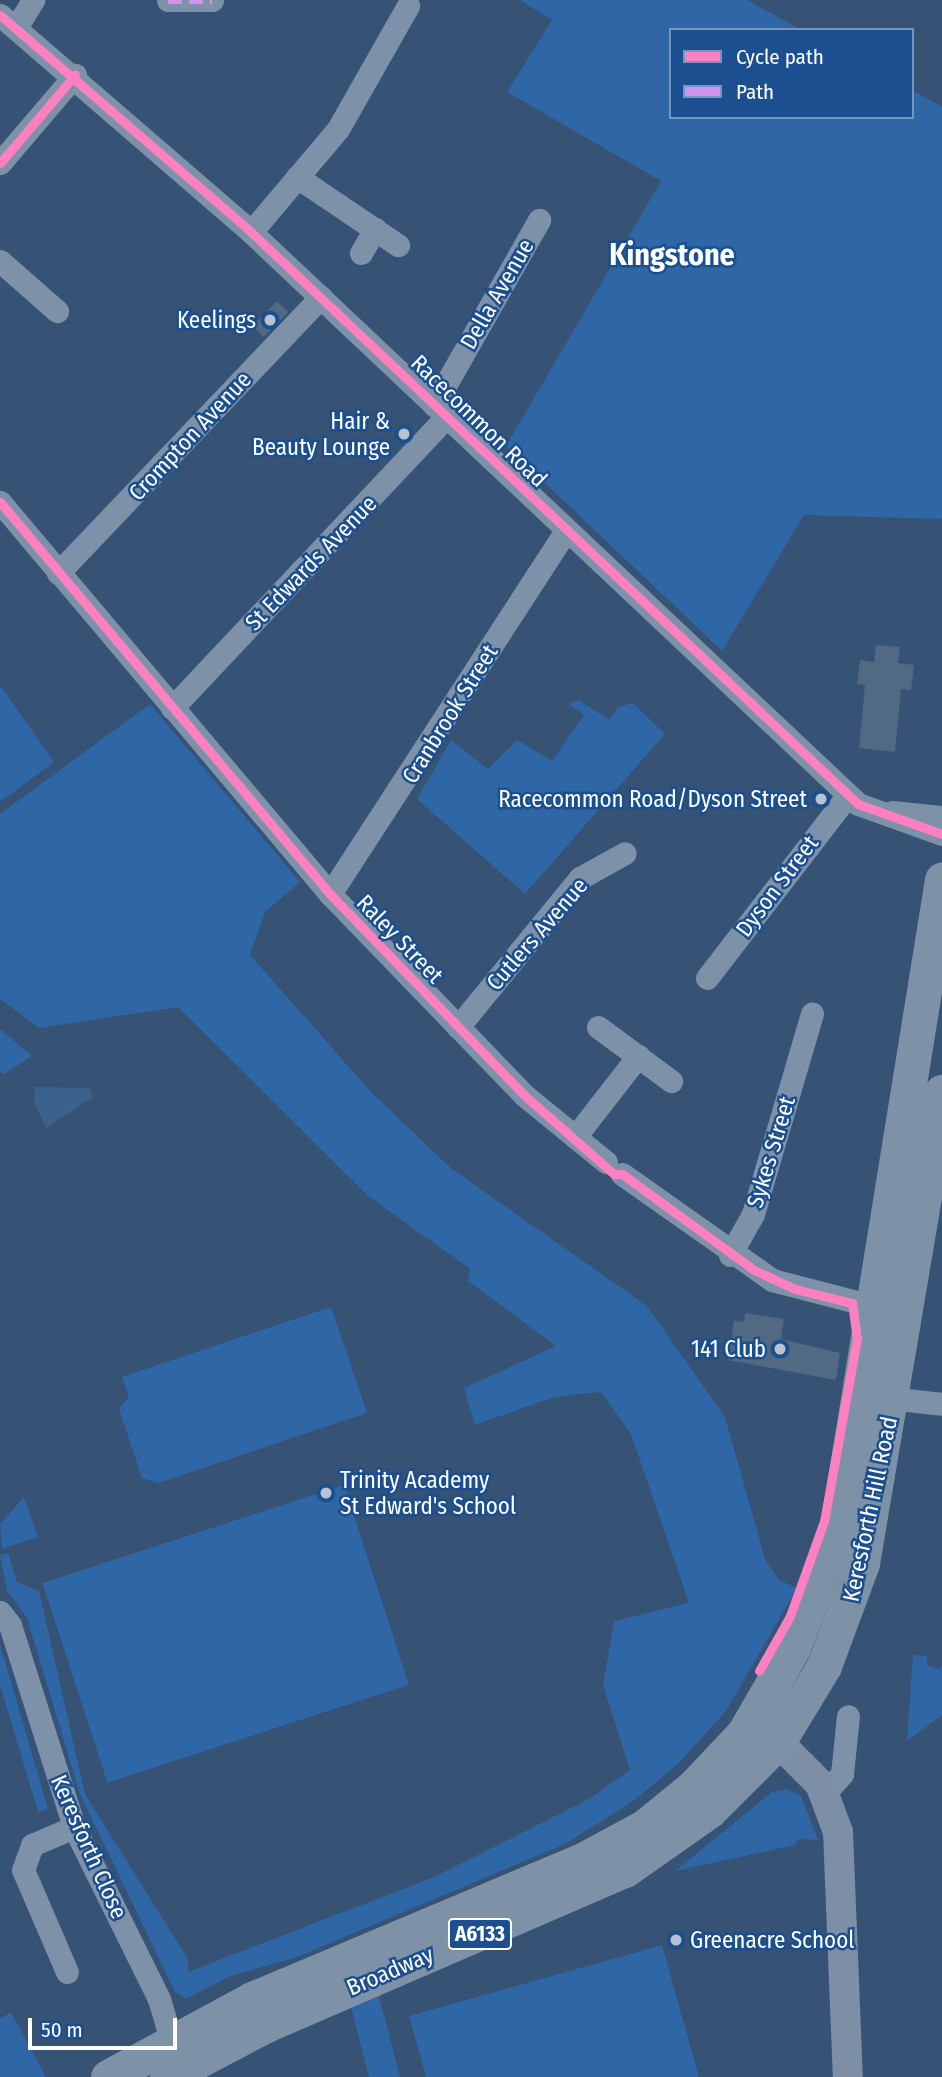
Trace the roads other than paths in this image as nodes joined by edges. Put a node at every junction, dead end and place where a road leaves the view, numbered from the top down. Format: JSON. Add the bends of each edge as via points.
{"nodes":[{"id":1,"x":33,"y":0,"type":"edge"},
{"id":2,"x":168,"y":0,"type":"edge"},
{"id":3,"x":212,"y":0,"type":"edge"},
{"id":4,"x":408,"y":6,"type":"dead end"},
{"id":5,"x":8,"y":21,"type":"edge"},
{"id":6,"x":75,"y":75,"type":"junction"},
{"id":7,"x":0,"y":163,"type":"edge"},
{"id":8,"x":297,"y":177,"type":"junction"},
{"id":9,"x":539,"y":220,"type":"dead end"},
{"id":10,"x":375,"y":229,"type":"junction"},
{"id":11,"x":251,"y":232,"type":"junction"},
{"id":12,"x":398,"y":245,"type":"dead end"},
{"id":13,"x":361,"y":253,"type":"dead end"},
{"id":14,"x":0,"y":261,"type":"edge"},
{"id":15,"x":321,"y":297,"type":"junction"},
{"id":16,"x":57,"y":311,"type":"dead end"},
{"id":17,"x":440,"y":411,"type":"junction"},
{"id":18,"x":0,"y":502,"type":"edge"},
{"id":19,"x":566,"y":530,"type":"junction"},
{"id":20,"x":58,"y":573,"type":"junction"},
{"id":21,"x":172,"y":708,"type":"junction"},
{"id":22,"x":848,"y":795,"type":"junction"},
{"id":23,"x":886,"y":812,"type":"junction"},
{"id":24,"x":942,"y":817,"type":"edge"},
{"id":25,"x":942,"y":834,"type":"edge"},
{"id":26,"x":625,"y":853,"type":"dead end"},
{"id":27,"x":330,"y":894,"type":"junction"},
{"id":28,"x":940,"y":911,"type":"edge"},
{"id":29,"x":707,"y":978,"type":"dead end"},
{"id":30,"x":812,"y":1014,"type":"dead end"},
{"id":31,"x":458,"y":1027,"type":"junction"},
{"id":32,"x":598,"y":1027,"type":"dead end"},
{"id":33,"x":638,"y":1056,"type":"junction"},
{"id":34,"x":671,"y":1081,"type":"dead end"},
{"id":35,"x":942,"y":1091,"type":"edge"},
{"id":36,"x":575,"y":1137,"type":"junction"},
{"id":37,"x":937,"y":1157,"type":"edge"},
{"id":38,"x":730,"y":1255,"type":"junction"},
{"id":39,"x":892,"y":1310,"type":"junction"},
{"id":40,"x":878,"y":1396,"type":"junction"},
{"id":41,"x":942,"y":1404,"type":"edge"},
{"id":42,"x":0,"y":1612,"type":"edge"},
{"id":43,"x":848,"y":1716,"type":"dead end"},
{"id":44,"x":761,"y":1738,"type":"junction"},
{"id":45,"x":824,"y":1794,"type":"junction"},
{"id":46,"x":74,"y":1826,"type":"junction"},
{"id":47,"x":67,"y":1972,"type":"dead end"},
{"id":48,"x":175,"y":2066,"type":"edge"},
{"id":49,"x":108,"y":2077,"type":"edge"},
{"id":50,"x":848,"y":2077,"type":"edge"}],
"edges":[{"from":1,"to":5,"type":"street"},
{"from":2,"to":3,"type":"street"},
{"from":4,"to":8,"type":"street","via":[[338,129]]},
{"from":5,"to":6,"type":"street","name":"Racecommon Road"},
{"from":6,"to":7,"type":"street"},
{"from":6,"to":11,"type":"street","name":"Racecommon Road"},
{"from":8,"to":10,"type":"street"},
{"from":8,"to":11,"type":"street"},
{"from":9,"to":17,"type":"street","name":"Della Avenue"},
{"from":10,"to":12,"type":"street"},
{"from":10,"to":13,"type":"street"},
{"from":11,"to":15,"type":"street","name":"Racecommon Road"},
{"from":14,"to":16,"type":"street"},
{"from":15,"to":17,"type":"street","name":"Racecommon Road"},
{"from":15,"to":20,"type":"street","name":"Crompton Avenue"},
{"from":17,"to":19,"type":"street","name":"Racecommon Road"},
{"from":17,"to":21,"type":"street","name":"St Edwards Avenue"},
{"from":18,"to":20,"type":"street","name":"Raley Street"},
{"from":19,"to":22,"type":"street","name":"Racecommon Road"},
{"from":19,"to":27,"type":"street","name":"Cranbrook Street"},
{"from":20,"to":21,"type":"street","name":"Raley Street"},
{"from":21,"to":27,"type":"street","name":"Raley Street"},
{"from":22,"to":23,"type":"street","name":"Racecommon Road"},
{"from":22,"to":29,"type":"street","name":"Dyson Street"},
{"from":23,"to":24,"type":"street","name":"Racecommon Road"},
{"from":23,"to":25,"type":"street","name":"Racecommon Road"},
{"from":26,"to":31,"type":"street","name":"Cutlers Avenue","via":[[580,878]]},
{"from":27,"to":31,"type":"street","name":"Raley Street"},
{"from":28,"to":39,"type":"highway","name":"Keresforth Hill Road","number":"A6133"},
{"from":30,"to":38,"type":"street","name":"Sykes Street","via":[[813,1048],[752,1214]]},
{"from":31,"to":36,"type":"street","name":"Raley Street","via":[[524,1095]]},
{"from":32,"to":33,"type":"street"},
{"from":33,"to":34,"type":"street"},
{"from":33,"to":36,"type":"street"},
{"from":35,"to":37,"type":"highway","name":"Keresforth Hill Road","number":"A6133"},
{"from":36,"to":38,"type":"street","name":"Raley Street"},
{"from":37,"to":39,"type":"highway","name":"Keresforth Hill Road","number":"A6133"},
{"from":38,"to":39,"type":"street","name":"Raley Street","via":[[795,1289]]},
{"from":39,"to":40,"type":"highway","name":"Keresforth Hill Road","number":"A6133"},
{"from":40,"to":41,"type":"street"},
{"from":40,"to":44,"type":"highway","name":"Keresforth Hill Road","number":"A6133","via":[[825,1570]]},
{"from":42,"to":46,"type":"street","name":"Keresforth Close","via":[[10,1625]]},
{"from":43,"to":45,"type":"street","via":[[842,1774]]},
{"from":44,"to":45,"type":"main road","via":[[806,1766]]},
{"from":44,"to":48,"type":"highway","name":"Broadway","number":"A6133","via":[[644,1827],[591,1856],[322,1967]]},
{"from":45,"to":50,"type":"main road","via":[[838,1832]]},
{"from":46,"to":47,"type":"street","via":[[32,1845],[23,1870]]},
{"from":46,"to":48,"type":"street","name":"Keresforth Close","via":[[159,1999]]},
{"from":48,"to":49,"type":"highway","name":"Broadway","number":"A6133"}]}
